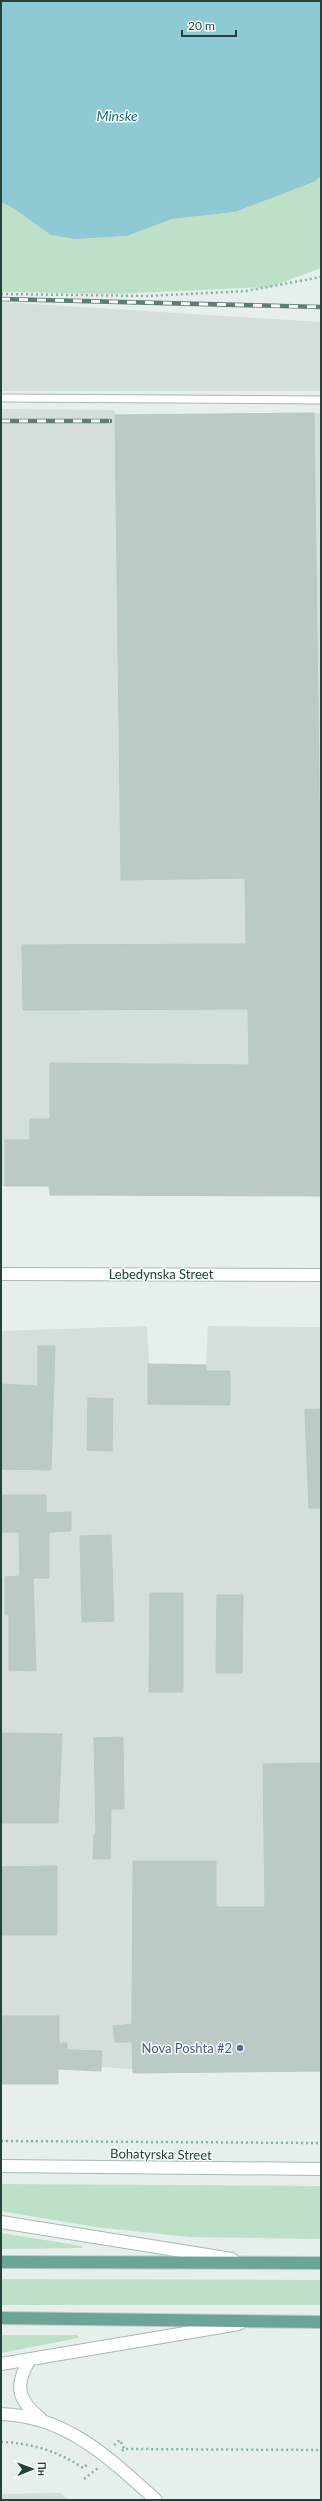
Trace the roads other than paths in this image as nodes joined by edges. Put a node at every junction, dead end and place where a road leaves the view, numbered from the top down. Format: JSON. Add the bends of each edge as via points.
{"nodes":[{"id":1,"x":1,"y":398,"type":"edge"},
{"id":2,"x":321,"y":400,"type":"edge"},
{"id":3,"x":1,"y":1274,"type":"edge"},
{"id":4,"x":321,"y":1275,"type":"edge"},
{"id":5,"x":1,"y":2166,"type":"edge"},
{"id":6,"x":321,"y":2169,"type":"edge"},
{"id":7,"x":1,"y":2222,"type":"edge"},
{"id":8,"x":1,"y":2262,"type":"edge"},
{"id":9,"x":251,"y":2262,"type":"junction"},
{"id":10,"x":321,"y":2263,"type":"edge"},
{"id":11,"x":1,"y":2318,"type":"edge"},
{"id":12,"x":254,"y":2322,"type":"junction"},
{"id":13,"x":321,"y":2322,"type":"edge"},
{"id":14,"x":30,"y":2359,"type":"junction"},
{"id":15,"x":1,"y":2364,"type":"edge"},
{"id":16,"x":1,"y":2414,"type":"edge"},
{"id":17,"x":41,"y":2419,"type":"junction"},
{"id":18,"x":156,"y":2500,"type":"edge"}],
"edges":[{"from":1,"to":2,"type":"lane"},
{"from":3,"to":4,"type":"street","name":"Lebedynska Street"},
{"from":5,"to":6,"type":"street","name":"Bohatyrska Street"},
{"from":7,"to":9,"type":"street"},
{"from":8,"to":9,"type":"main road"},
{"from":9,"to":10,"type":"main road"},
{"from":11,"to":12,"type":"main road"},
{"from":12,"to":13,"type":"main road"},
{"from":12,"to":14,"type":"street"},
{"from":14,"to":15,"type":"street"},
{"from":14,"to":17,"type":"street","via":[[22,2372],[22,2402]]},
{"from":16,"to":17,"type":"street"},
{"from":17,"to":18,"type":"street","via":[[68,2431],[106,2456]]}]}
